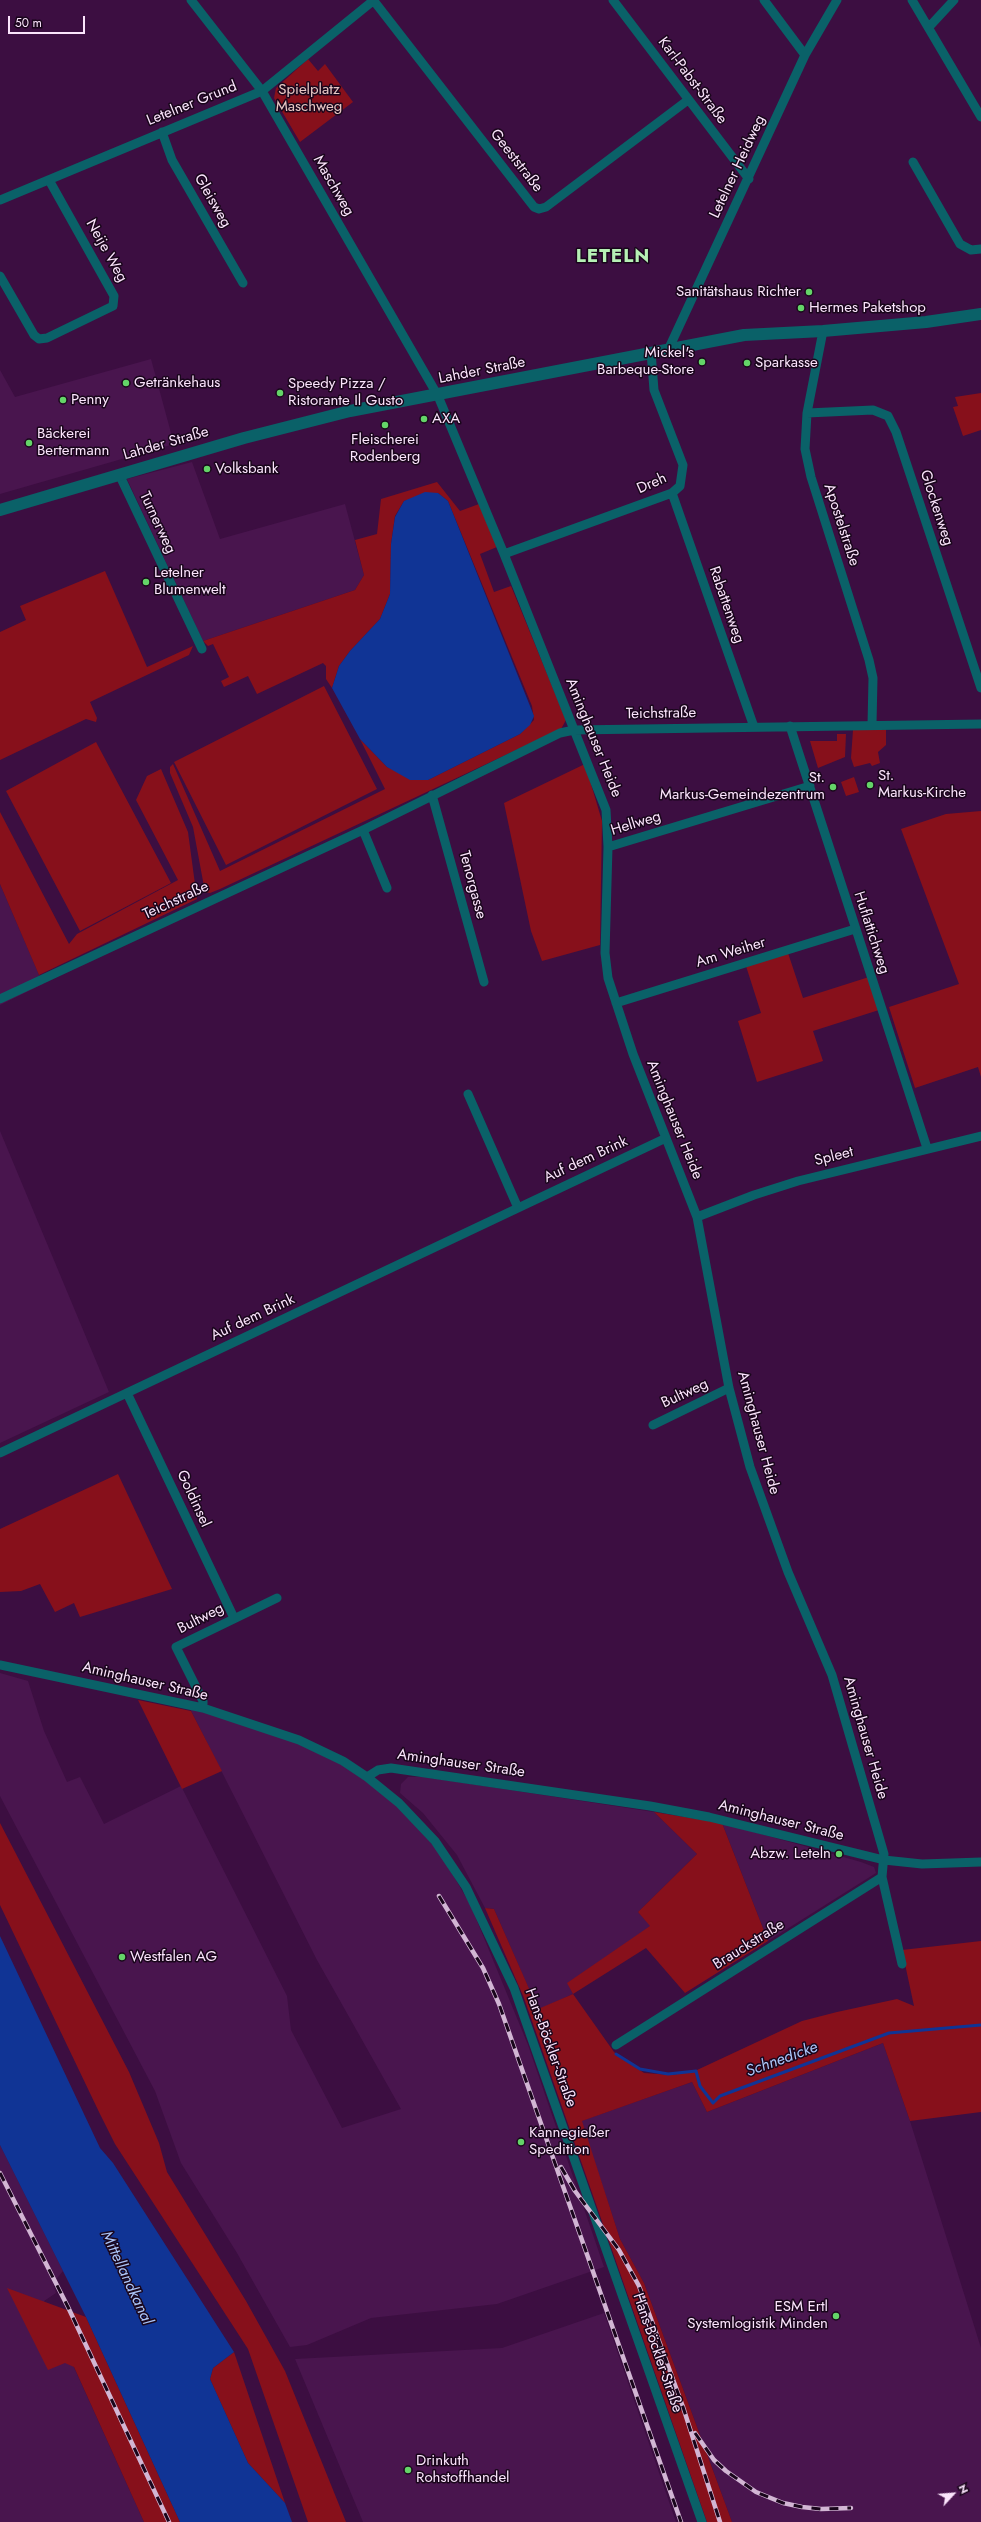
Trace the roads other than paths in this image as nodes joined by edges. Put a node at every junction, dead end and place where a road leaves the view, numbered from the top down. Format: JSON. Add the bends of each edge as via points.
{"nodes":[{"id":1,"x":191,"y":0,"type":"edge"},
{"id":2,"x":374,"y":0,"type":"edge"},
{"id":3,"x":613,"y":0,"type":"edge"},
{"id":4,"x":764,"y":0,"type":"edge"},
{"id":5,"x":837,"y":0,"type":"edge"},
{"id":6,"x":912,"y":0,"type":"edge"},
{"id":7,"x":954,"y":0,"type":"edge"},
{"id":8,"x":929,"y":27,"type":"junction"},
{"id":9,"x":805,"y":55,"type":"junction"},
{"id":10,"x":262,"y":91,"type":"junction"},
{"id":11,"x":688,"y":100,"type":"junction"},
{"id":12,"x":981,"y":117,"type":"edge"},
{"id":13,"x":162,"y":132,"type":"junction"},
{"id":14,"x":913,"y":162,"type":"dead end"},
{"id":15,"x":749,"y":179,"type":"junction"},
{"id":16,"x":49,"y":180,"type":"junction"},
{"id":17,"x":0,"y":200,"type":"edge"},
{"id":18,"x":981,"y":249,"type":"edge"},
{"id":19,"x":0,"y":276,"type":"edge"},
{"id":20,"x":243,"y":283,"type":"dead end"},
{"id":21,"x":981,"y":314,"type":"edge"},
{"id":22,"x":823,"y":331,"type":"junction"},
{"id":23,"x":669,"y":348,"type":"junction"},
{"id":24,"x":651,"y":352,"type":"junction"},
{"id":25,"x":438,"y":396,"type":"junction"},
{"id":26,"x":807,"y":413,"type":"junction"},
{"id":27,"x":119,"y":474,"type":"junction"},
{"id":28,"x":672,"y":493,"type":"junction"},
{"id":29,"x":0,"y":510,"type":"edge"},
{"id":30,"x":504,"y":554,"type":"junction"},
{"id":31,"x":202,"y":649,"type":"dead end"},
{"id":32,"x":981,"y":688,"type":"edge"},
{"id":33,"x":981,"y":724,"type":"edge"},
{"id":34,"x":872,"y":725,"type":"junction"},
{"id":35,"x":790,"y":726,"type":"junction"},
{"id":36,"x":754,"y":727,"type":"junction"},
{"id":37,"x":574,"y":730,"type":"junction"},
{"id":38,"x":810,"y":786,"type":"junction"},
{"id":39,"x":432,"y":795,"type":"junction"},
{"id":40,"x":364,"y":830,"type":"junction"},
{"id":41,"x":608,"y":847,"type":"junction"},
{"id":42,"x":387,"y":888,"type":"dead end"},
{"id":43,"x":855,"y":929,"type":"junction"},
{"id":44,"x":484,"y":982,"type":"dead end"},
{"id":45,"x":0,"y":999,"type":"edge"},
{"id":46,"x":616,"y":1003,"type":"junction"},
{"id":47,"x":468,"y":1094,"type":"dead end"},
{"id":48,"x":981,"y":1136,"type":"edge"},
{"id":49,"x":666,"y":1138,"type":"junction"},
{"id":50,"x":927,"y":1148,"type":"junction"},
{"id":51,"x":518,"y":1208,"type":"junction"},
{"id":52,"x":697,"y":1217,"type":"junction"},
{"id":53,"x":729,"y":1388,"type":"junction"},
{"id":54,"x":127,"y":1393,"type":"junction"},
{"id":55,"x":653,"y":1425,"type":"dead end"},
{"id":56,"x":0,"y":1453,"type":"edge"},
{"id":57,"x":277,"y":1598,"type":"dead end"},
{"id":58,"x":234,"y":1618,"type":"junction"},
{"id":59,"x":0,"y":1665,"type":"edge"},
{"id":60,"x":203,"y":1708,"type":"junction"},
{"id":61,"x":367,"y":1777,"type":"junction"},
{"id":62,"x":884,"y":1860,"type":"junction"},
{"id":63,"x":981,"y":1862,"type":"edge"},
{"id":64,"x":882,"y":1877,"type":"junction"},
{"id":65,"x":902,"y":1964,"type":"dead end"},
{"id":66,"x":616,"y":2045,"type":"dead end"},
{"id":67,"x":702,"y":2522,"type":"edge"}],
"edges":[{"from":1,"to":10,"type":"street","name":"Maschweg"},
{"from":2,"to":10,"type":"street","name":"Letelner Grund"},
{"from":2,"to":11,"type":"street","name":"Geeststraße","via":[[534,207],[540,209]]},
{"from":3,"to":11,"type":"street","name":"Karl-Pabst-Straße"},
{"from":4,"to":9,"type":"street"},
{"from":5,"to":9,"type":"street","name":"Letelner Heidweg"},
{"from":6,"to":8,"type":"street"},
{"from":7,"to":8,"type":"street"},
{"from":8,"to":12,"type":"street"},
{"from":9,"to":15,"type":"street","name":"Letelner Heidweg"},
{"from":10,"to":13,"type":"street","name":"Letelner Grund"},
{"from":10,"to":25,"type":"street","name":"Maschweg"},
{"from":11,"to":15,"type":"street","name":"Karl-Pabst-Straße"},
{"from":13,"to":16,"type":"street","name":"Letelner Grund"},
{"from":13,"to":20,"type":"street","name":"Gleisweg","via":[[172,160]]},
{"from":14,"to":18,"type":"street","via":[[960,244],[971,250]]},
{"from":15,"to":23,"type":"street","name":"Letelner Heidweg"},
{"from":16,"to":17,"type":"street","name":"Letelner Grund"},
{"from":16,"to":19,"type":"street","name":"Neije Weg","via":[[114,296],[113,306],[47,338],[39,339],[34,335]]},
{"from":21,"to":22,"type":"street","name":"Lahder Straße","via":[[926,322]]},
{"from":22,"to":23,"type":"street","name":"Lahder Straße","via":[[751,334]]},
{"from":22,"to":26,"type":"street","name":"Apostelstraße"},
{"from":23,"to":24,"type":"street","name":"Lahder Straße"},
{"from":24,"to":25,"type":"street","name":"Lahder Straße"},
{"from":24,"to":28,"type":"street","name":"Dreh","via":[[654,390],[683,465],[680,486]]},
{"from":25,"to":27,"type":"street","name":"Lahder Straße","via":[[350,411]]},
{"from":25,"to":30,"type":"street","name":"Aminghauser Heide"},
{"from":26,"to":32,"type":"street","name":"Glockenweg","via":[[873,410],[888,416],[896,432]]},
{"from":26,"to":34,"type":"street","name":"Apostelstraße","via":[[807,463],[869,660],[872,678]]},
{"from":27,"to":29,"type":"street","name":"Lahder Straße"},
{"from":27,"to":31,"type":"street","name":"Turnerweg"},
{"from":28,"to":30,"type":"street","name":"Dreh"},
{"from":28,"to":36,"type":"street","name":"Rabattenweg"},
{"from":30,"to":37,"type":"street","name":"Aminghauser Heide"},
{"from":33,"to":34,"type":"street","name":"Teichstraße"},
{"from":34,"to":35,"type":"street","name":"Teichstraße"},
{"from":35,"to":36,"type":"street","name":"Teichstraße"},
{"from":35,"to":38,"type":"street","name":"Huflattichweg"},
{"from":36,"to":37,"type":"street","name":"Teichstraße"},
{"from":37,"to":39,"type":"street","name":"Teichstraße","via":[[560,733]]},
{"from":37,"to":41,"type":"street","name":"Aminghauser Heide","via":[[606,810]]},
{"from":38,"to":41,"type":"street","name":"Hellweg"},
{"from":38,"to":43,"type":"street","name":"Huflattichweg"},
{"from":39,"to":40,"type":"street","name":"Teichstraße"},
{"from":39,"to":44,"type":"street","name":"Tenorgasse"},
{"from":40,"to":42,"type":"street"},
{"from":40,"to":45,"type":"street","name":"Teichstraße"},
{"from":41,"to":46,"type":"street","name":"Aminghauser Heide","via":[[605,953]]},
{"from":43,"to":46,"type":"street","name":"Am Weiher"},
{"from":43,"to":50,"type":"street","name":"Huflattichweg"},
{"from":46,"to":49,"type":"street","name":"Aminghauser Heide"},
{"from":47,"to":51,"type":"street"},
{"from":48,"to":50,"type":"street","name":"Spleet"},
{"from":49,"to":51,"type":"street","name":"Auf dem Brink"},
{"from":49,"to":52,"type":"street","name":"Aminghauser Heide"},
{"from":50,"to":52,"type":"street","name":"Spleet","via":[[798,1181]]},
{"from":51,"to":54,"type":"street","name":"Auf dem Brink"},
{"from":52,"to":53,"type":"street","name":"Aminghauser Heide"},
{"from":53,"to":55,"type":"street","name":"Bultweg"},
{"from":53,"to":62,"type":"street","name":"Aminghauser Heide","via":[[750,1467],[769,1523],[832,1675]]},
{"from":54,"to":56,"type":"street","name":"Auf dem Brink"},
{"from":54,"to":58,"type":"street","name":"Goldinsel"},
{"from":57,"to":58,"type":"street","name":"Bultweg"},
{"from":58,"to":60,"type":"street","name":"Bultweg","via":[[176,1647]]},
{"from":59,"to":60,"type":"street","name":"Aminghauser Straße"},
{"from":60,"to":61,"type":"street","name":"Aminghauser Straße","via":[[299,1740],[343,1761]]},
{"from":61,"to":62,"type":"street","name":"Aminghauser Straße","via":[[378,1770],[391,1768],[650,1806],[709,1817]]},
{"from":61,"to":67,"type":"street","name":"Hans-Böckler-Straße","via":[[399,1803],[435,1841],[466,1887],[496,1946],[522,2011]]},
{"from":62,"to":63,"type":"street","name":"Aminghauser Straße","via":[[922,1864]]},
{"from":62,"to":64,"type":"street"},
{"from":64,"to":65,"type":"street"},
{"from":64,"to":66,"type":"street","name":"Brauckstraße"}]}
